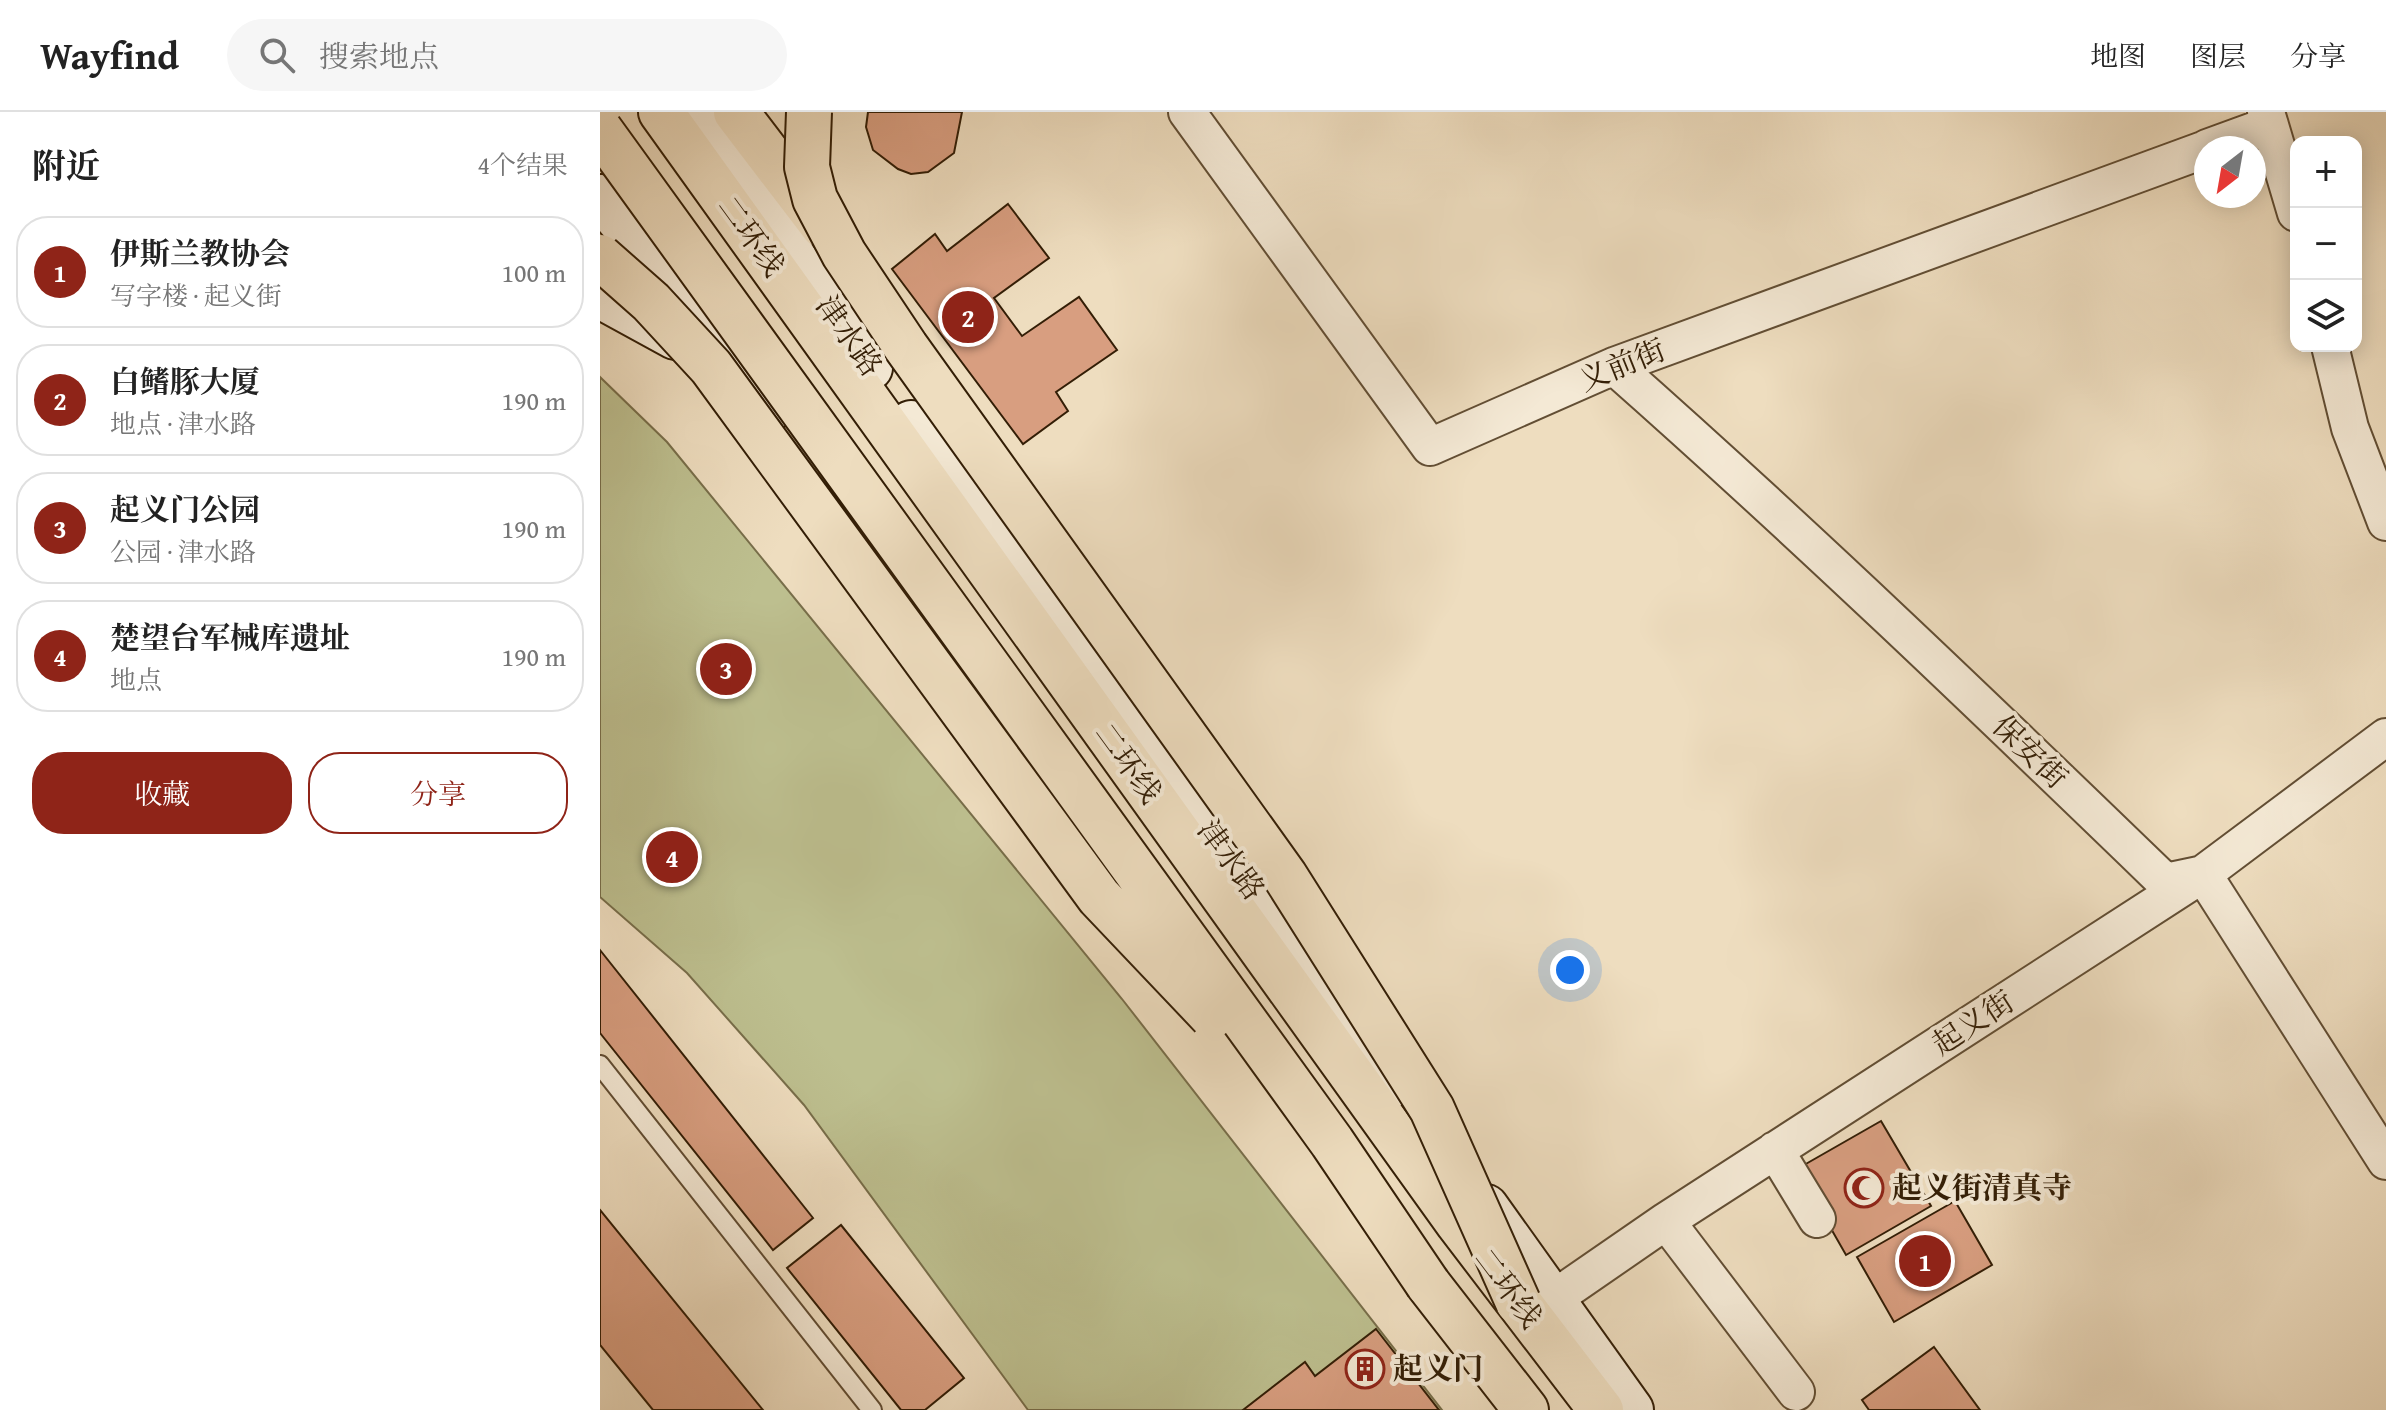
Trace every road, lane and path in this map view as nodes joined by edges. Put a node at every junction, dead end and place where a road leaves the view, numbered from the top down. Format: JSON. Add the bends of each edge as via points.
{"nodes":[{"id":1,"x":661,"y":112,"type":"edge"},
{"id":2,"x":693,"y":112,"type":"edge"},
{"id":3,"x":736,"y":112,"type":"edge"},
{"id":4,"x":809,"y":112,"type":"edge"},
{"id":5,"x":1187,"y":112,"type":"edge"},
{"id":6,"x":2268,"y":118,"type":"edge"},
{"id":7,"x":600,"y":130,"type":"edge"},
{"id":8,"x":2231,"y":136,"type":"edge"},
{"id":9,"x":2194,"y":153,"type":"edge"},
{"id":10,"x":600,"y":197,"type":"edge"},
{"id":11,"x":2295,"y":208,"type":"edge"},
{"id":12,"x":844,"y":254,"type":"junction"},
{"id":13,"x":600,"y":257,"type":"edge"},
{"id":14,"x":600,"y":296,"type":"edge"},
{"id":15,"x":2331,"y":352,"type":"edge"},
{"id":16,"x":1614,"y":366,"type":"junction"},
{"id":17,"x":765,"y":389,"type":"junction"},
{"id":18,"x":2386,"y":522,"type":"edge"},
{"id":19,"x":2386,"y":737,"type":"edge"},
{"id":20,"x":2203,"y":874,"type":"junction"},
{"id":21,"x":603,"y":1074,"type":"edge"},
{"id":22,"x":1332,"y":1142,"type":"junction"},
{"id":23,"x":1775,"y":1150,"type":"junction"},
{"id":24,"x":2386,"y":1161,"type":"edge"},
{"id":25,"x":1817,"y":1219,"type":"dead end"},
{"id":26,"x":1666,"y":1221,"type":"junction"},
{"id":27,"x":1535,"y":1300,"type":"junction"},
{"id":28,"x":1796,"y":1392,"type":"dead end"},
{"id":29,"x":872,"y":1410,"type":"edge"},
{"id":30,"x":1526,"y":1410,"type":"edge"},
{"id":31,"x":1549,"y":1410,"type":"edge"},
{"id":32,"x":1601,"y":1410,"type":"edge"},
{"id":33,"x":1631,"y":1410,"type":"edge"}],
"edges":[{"from":1,"to":27,"type":"highway","name":"二环线","bridge":true,"via":[[1431,1185]]},
{"from":2,"to":27,"type":"main road","name":"津水路"},
{"from":3,"to":12,"type":"highway","bridge":true},
{"from":4,"to":12,"type":"highway","bridge":true,"via":[[807,167],[815,199]]},
{"from":5,"to":16,"type":"street","name":"义前街","via":[[1430,447]]},
{"from":6,"to":8,"type":"street","name":"义前街"},
{"from":6,"to":11,"type":"street"},
{"from":7,"to":22,"type":"highway","name":"二环线","bridge":true},
{"from":9,"to":16,"type":"street","name":"义前街"},
{"from":10,"to":17,"type":"main road"},
{"from":12,"to":27,"type":"highway","bridge":true,"via":[[1285,876],[1432,1109]]},
{"from":13,"to":22,"type":"highway","bridge":true,"via":[[711,367],[1099,897]]},
{"from":14,"to":17,"type":"main road"},
{"from":15,"to":18,"type":"street","via":[[2350,428]]},
{"from":16,"to":20,"type":"street","name":"保安街","via":[[1762,498],[2165,882]]},
{"from":17,"to":31,"type":"main road"},
{"from":19,"to":20,"type":"street","name":"起义街"},
{"from":20,"to":23,"type":"street","name":"起义街"},
{"from":20,"to":24,"type":"street"},
{"from":21,"to":29,"type":"lane"},
{"from":22,"to":30,"type":"highway","name":"二环线","bridge":true,"via":[[1428,1284]]},
{"from":23,"to":25,"type":"street"},
{"from":23,"to":26,"type":"street","name":"起义街"},
{"from":26,"to":27,"type":"street","name":"起义街"},
{"from":26,"to":28,"type":"street"},
{"from":27,"to":32,"type":"highway","name":"二环线"},
{"from":27,"to":33,"type":"main road","name":"津水路"}]}
